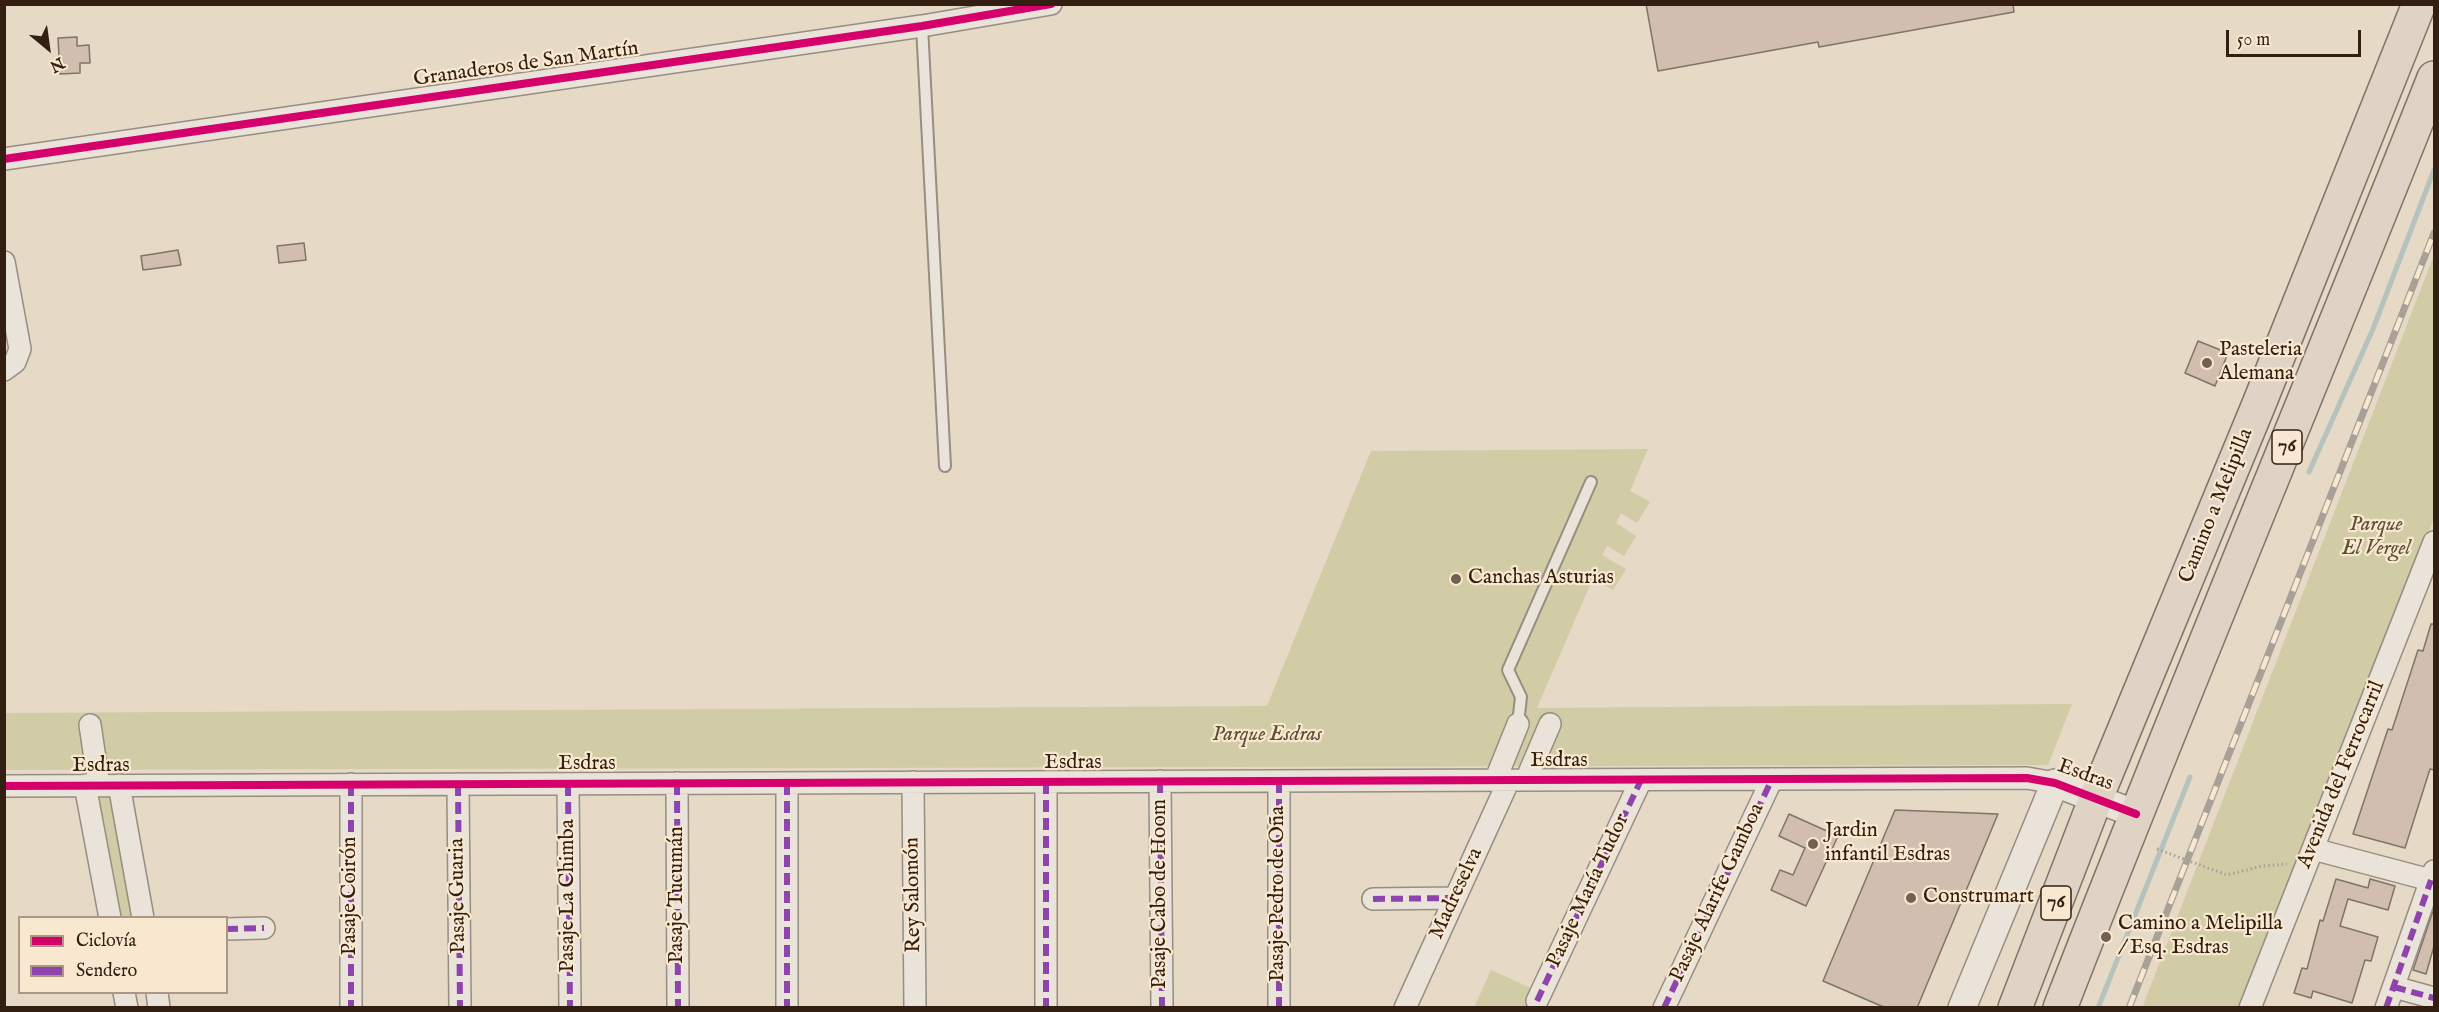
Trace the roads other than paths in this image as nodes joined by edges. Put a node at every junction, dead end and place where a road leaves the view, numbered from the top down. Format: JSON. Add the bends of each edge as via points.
{"nodes":[{"id":1,"x":1052,"y":4,"type":"edge"},
{"id":2,"x":2419,"y":4,"type":"edge"},
{"id":3,"x":922,"y":26,"type":"junction"},
{"id":4,"x":2434,"y":78,"type":"edge"},
{"id":5,"x":4,"y":159,"type":"edge"},
{"id":6,"x":4,"y":262,"type":"edge"},
{"id":7,"x":4,"y":370,"type":"edge"},
{"id":8,"x":945,"y":466,"type":"dead end"},
{"id":9,"x":1591,"y":482,"type":"dead end"},
{"id":10,"x":2434,"y":542,"type":"edge"},
{"id":11,"x":1518,"y":724,"type":"joint"},
{"id":12,"x":1550,"y":724,"type":"dead end"},
{"id":13,"x":90,"y":725,"type":"dead end"},
{"id":14,"x":1772,"y":779,"type":"junction"},
{"id":15,"x":1510,"y":780,"type":"junction"},
{"id":16,"x":1641,"y":780,"type":"junction"},
{"id":17,"x":1160,"y":781,"type":"junction"},
{"id":18,"x":1279,"y":781,"type":"junction"},
{"id":19,"x":913,"y":782,"type":"junction"},
{"id":20,"x":1046,"y":782,"type":"junction"},
{"id":21,"x":677,"y":783,"type":"junction"},
{"id":22,"x":787,"y":783,"type":"junction"},
{"id":23,"x":2055,"y":783,"type":"junction"},
{"id":24,"x":351,"y":784,"type":"junction"},
{"id":25,"x":458,"y":784,"type":"junction"},
{"id":26,"x":568,"y":784,"type":"junction"},
{"id":27,"x":101,"y":785,"type":"junction"},
{"id":28,"x":4,"y":786,"type":"edge"},
{"id":29,"x":2096,"y":798,"type":"junction"},
{"id":30,"x":2136,"y":814,"type":"junction"},
{"id":31,"x":2310,"y":856,"type":"junction"},
{"id":32,"x":2433,"y":877,"type":"edge"},
{"id":33,"x":1455,"y":898,"type":"junction"},
{"id":34,"x":1373,"y":899,"type":"dead end"},
{"id":35,"x":110,"y":916,"type":"edge"},
{"id":36,"x":142,"y":916,"type":"edge"},
{"id":37,"x":264,"y":928,"type":"dead end"},
{"id":38,"x":228,"y":929,"type":"edge"},
{"id":39,"x":2394,"y":987,"type":"junction"},
{"id":40,"x":2434,"y":998,"type":"edge"},
{"id":41,"x":1537,"y":1001,"type":"dead end"},
{"id":42,"x":351,"y":1008,"type":"edge"},
{"id":43,"x":460,"y":1008,"type":"edge"},
{"id":44,"x":570,"y":1008,"type":"edge"},
{"id":45,"x":678,"y":1008,"type":"edge"},
{"id":46,"x":787,"y":1008,"type":"edge"},
{"id":47,"x":915,"y":1008,"type":"edge"},
{"id":48,"x":1046,"y":1008,"type":"edge"},
{"id":49,"x":1162,"y":1008,"type":"edge"},
{"id":50,"x":1279,"y":1008,"type":"edge"},
{"id":51,"x":1405,"y":1008,"type":"edge"},
{"id":52,"x":1664,"y":1008,"type":"edge"},
{"id":53,"x":1962,"y":1008,"type":"edge"},
{"id":54,"x":2015,"y":1008,"type":"edge"},
{"id":55,"x":2060,"y":1008,"type":"edge"},
{"id":56,"x":2250,"y":1008,"type":"edge"},
{"id":57,"x":2386,"y":1008,"type":"edge"}],
"edges":[{"from":1,"to":3,"type":"street","name":"Granaderos de San Martín"},
{"from":2,"to":29,"type":"main road","name":"Camino a Melipilla","number":"76"},
{"from":3,"to":5,"type":"street","name":"Granaderos de San Martín"},
{"from":3,"to":8,"type":"lane"},
{"from":4,"to":30,"type":"main road","name":"Camino a Melipilla","number":"76"},
{"from":6,"to":7,"type":"street","via":[[20,349],[15,362]]},
{"from":9,"to":11,"type":"lane","via":[[1508,670],[1521,697]]},
{"from":10,"to":31,"type":"street","name":"Avenida del Ferrocarril"},
{"from":11,"to":15,"type":"street","name":"Madreselva"},
{"from":12,"to":15,"type":"street","name":"Madreselva"},
{"from":13,"to":27,"type":"street"},
{"from":14,"to":16,"type":"street","name":"Esdras"},
{"from":14,"to":23,"type":"street","name":"Esdras","via":[[2027,778]]},
{"from":14,"to":52,"type":"street","name":"Pasaje Alarife Gamboa"},
{"from":15,"to":16,"type":"street","name":"Esdras"},
{"from":15,"to":18,"type":"street","name":"Esdras"},
{"from":15,"to":33,"type":"street","name":"Madreselva"},
{"from":16,"to":41,"type":"street","name":"Pasaje María Tudor"},
{"from":17,"to":18,"type":"street","name":"Esdras"},
{"from":17,"to":20,"type":"street","name":"Esdras"},
{"from":17,"to":49,"type":"street","name":"Pasaje Cabo de Hoom"},
{"from":18,"to":50,"type":"street","name":"Pasaje Pedro de Oña"},
{"from":19,"to":20,"type":"street","name":"Esdras"},
{"from":19,"to":22,"type":"street","name":"Esdras"},
{"from":19,"to":47,"type":"street","name":"Rey Salomón"},
{"from":20,"to":48,"type":"street"},
{"from":21,"to":22,"type":"street","name":"Esdras"},
{"from":21,"to":26,"type":"street","name":"Esdras"},
{"from":21,"to":45,"type":"street","name":"Pasaje Tucumán"},
{"from":22,"to":46,"type":"street"},
{"from":23,"to":29,"type":"street","name":"Esdras"},
{"from":23,"to":53,"type":"street"},
{"from":24,"to":25,"type":"street","name":"Esdras"},
{"from":24,"to":27,"type":"street","name":"Esdras"},
{"from":24,"to":42,"type":"street","name":"Pasaje Coirón"},
{"from":25,"to":26,"type":"street","name":"Esdras"},
{"from":25,"to":43,"type":"street","name":"Pasaje Guaria"},
{"from":26,"to":44,"type":"street","name":"Pasaje La Chimba"},
{"from":27,"to":28,"type":"street","name":"Esdras"},
{"from":27,"to":35,"type":"street"},
{"from":27,"to":36,"type":"street"},
{"from":29,"to":30,"type":"street","name":"Esdras"},
{"from":29,"to":54,"type":"main road","name":"Camino a Melipilla","number":"76"},
{"from":30,"to":55,"type":"main road","name":"Camino a Melipilla","number":"76"},
{"from":31,"to":32,"type":"street"},
{"from":31,"to":56,"type":"street","name":"Avenida del Ferrocarril"},
{"from":32,"to":39,"type":"street"},
{"from":33,"to":34,"type":"street"},
{"from":33,"to":51,"type":"street","name":"Madreselva"},
{"from":37,"to":38,"type":"street"},
{"from":39,"to":40,"type":"street"},
{"from":39,"to":57,"type":"street"}]}
